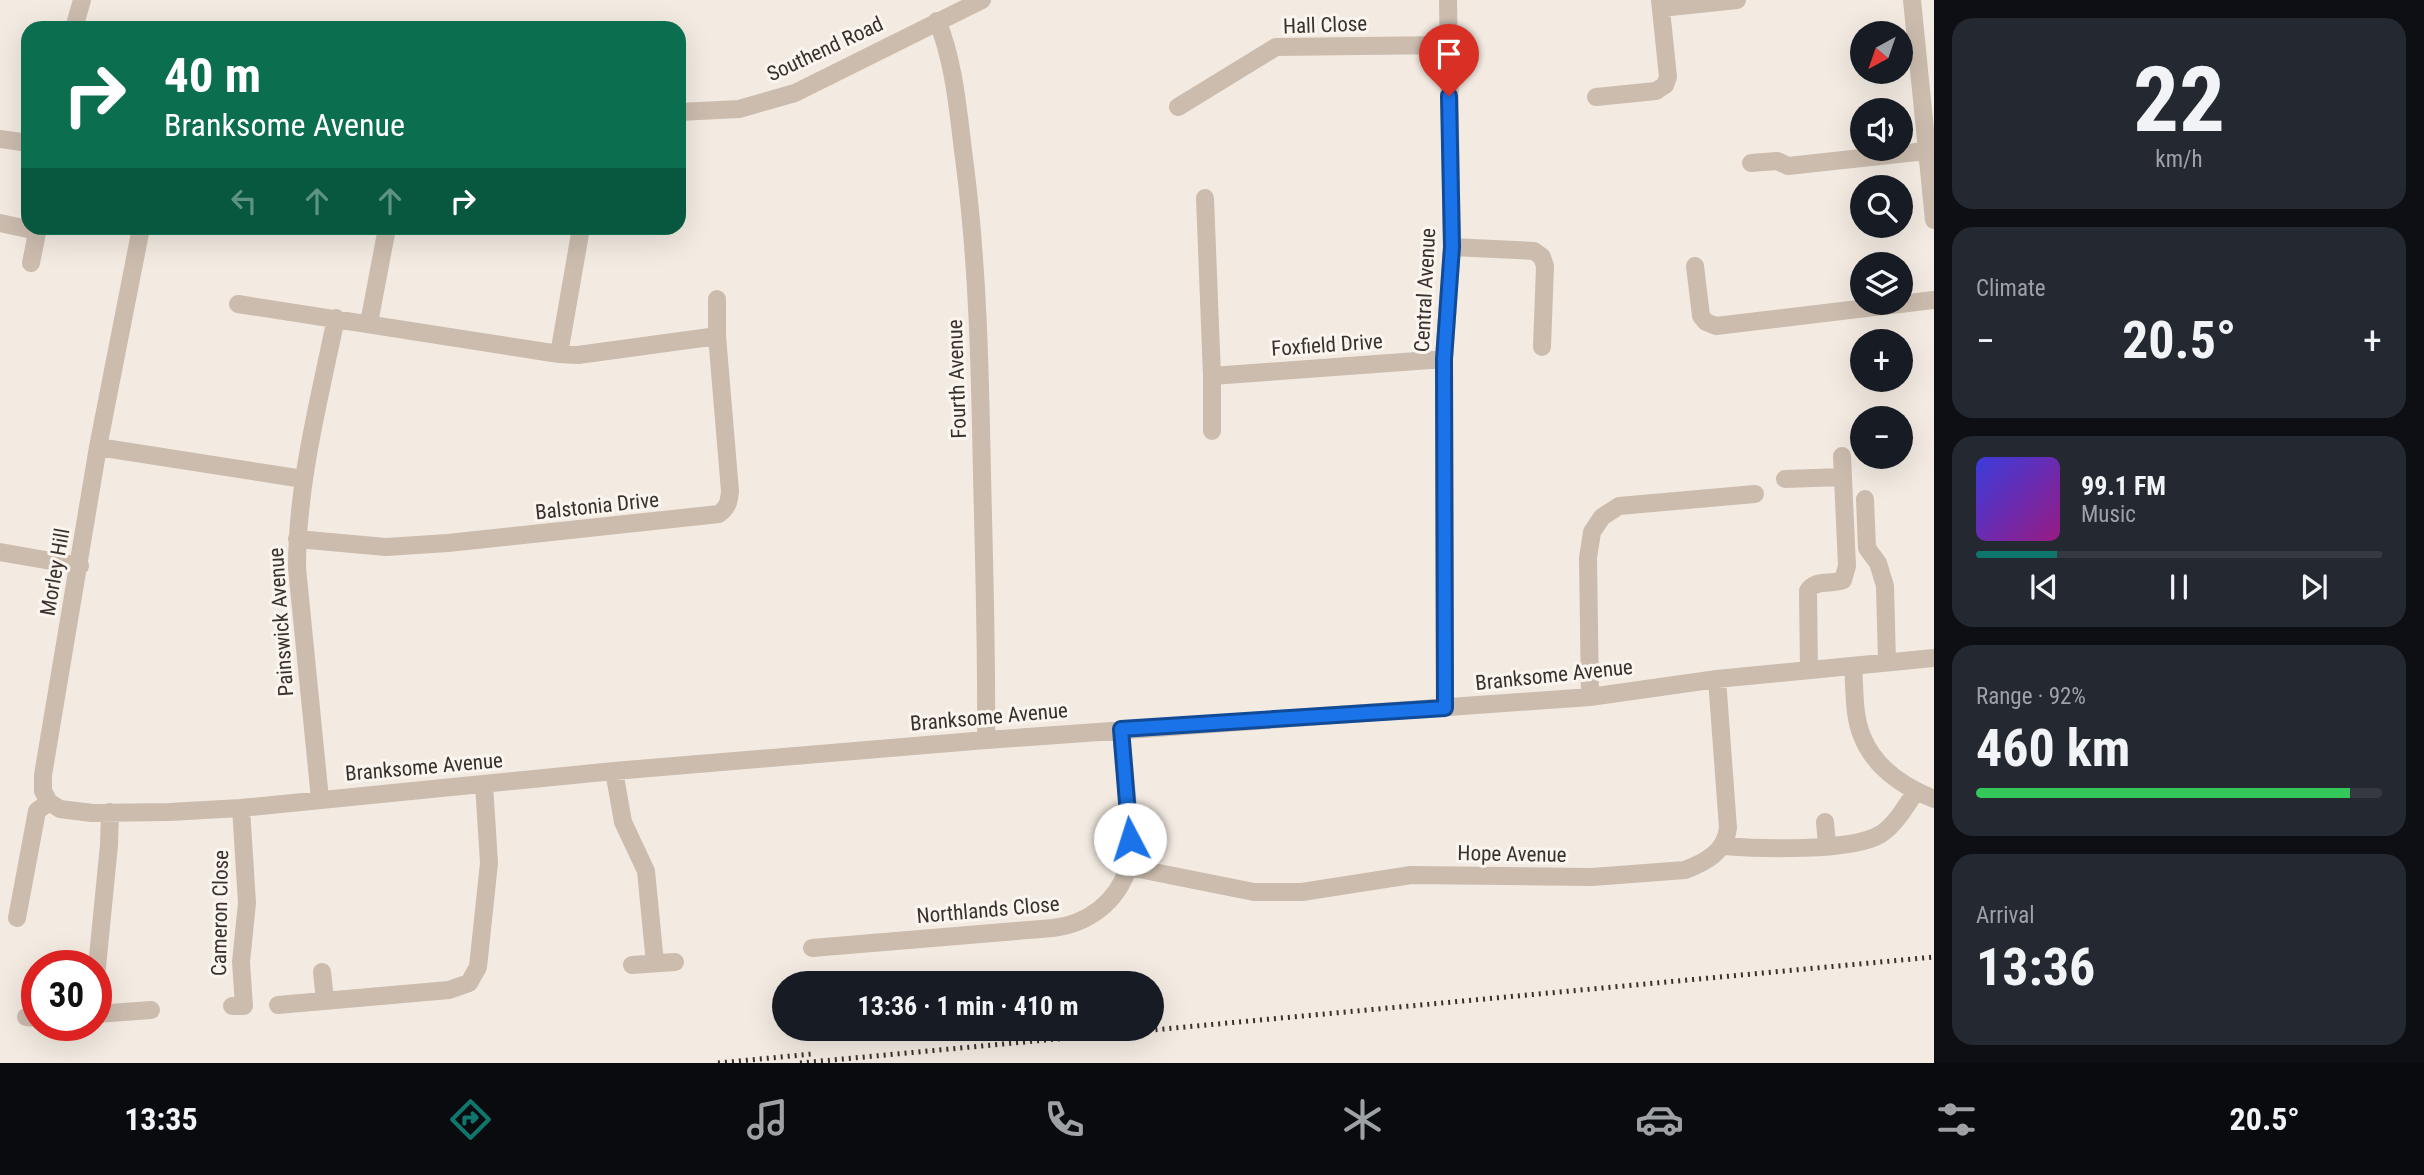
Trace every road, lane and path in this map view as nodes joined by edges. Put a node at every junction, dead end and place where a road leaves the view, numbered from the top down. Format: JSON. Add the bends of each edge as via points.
{"nodes":[{"id":1,"x":82,"y":0,"type":"edge"},
{"id":2,"x":982,"y":0,"type":"edge"},
{"id":3,"x":1448,"y":0,"type":"edge"},
{"id":4,"x":1737,"y":0,"type":"edge"},
{"id":5,"x":1912,"y":0,"type":"edge"},
{"id":6,"x":1661,"y":4,"type":"edge"},
{"id":7,"x":76,"y":21,"type":"edge"},
{"id":8,"x":937,"y":21,"type":"junction"},
{"id":9,"x":1448,"y":45,"type":"junction"},
{"id":10,"x":1596,"y":97,"type":"dead end"},
{"id":11,"x":1178,"y":107,"type":"dead end"},
{"id":12,"x":686,"y":112,"type":"edge"},
{"id":13,"x":0,"y":139,"type":"edge"},
{"id":14,"x":21,"y":142,"type":"edge"},
{"id":15,"x":1926,"y":151,"type":"junction"},
{"id":16,"x":1751,"y":163,"type":"dead end"},
{"id":17,"x":1205,"y":198,"type":"dead end"},
{"id":18,"x":1934,"y":220,"type":"edge"},
{"id":19,"x":0,"y":223,"type":"edge"},
{"id":20,"x":21,"y":226,"type":"edge"},
{"id":21,"x":36,"y":235,"type":"edge"},
{"id":22,"x":140,"y":235,"type":"edge"},
{"id":23,"x":386,"y":235,"type":"edge"},
{"id":24,"x":580,"y":235,"type":"edge"},
{"id":25,"x":1452,"y":247,"type":"junction"},
{"id":26,"x":31,"y":263,"type":"dead end"},
{"id":27,"x":1695,"y":265,"type":"dead end"},
{"id":28,"x":716,"y":299,"type":"dead end"},
{"id":29,"x":1934,"y":300,"type":"edge"},
{"id":30,"x":238,"y":304,"type":"dead end"},
{"id":31,"x":336,"y":318,"type":"junction"},
{"id":32,"x":369,"y":323,"type":"junction"},
{"id":33,"x":717,"y":336,"type":"junction"},
{"id":34,"x":1542,"y":346,"type":"dead end"},
{"id":35,"x":559,"y":354,"type":"junction"},
{"id":36,"x":1444,"y":359,"type":"junction"},
{"id":37,"x":1213,"y":376,"type":"junction"},
{"id":38,"x":1212,"y":431,"type":"dead end"},
{"id":39,"x":98,"y":447,"type":"junction"},
{"id":40,"x":1842,"y":456,"type":"dead end"},
{"id":41,"x":1843,"y":477,"type":"junction"},
{"id":42,"x":303,"y":479,"type":"junction"},
{"id":43,"x":1785,"y":479,"type":"dead end"},
{"id":44,"x":1755,"y":494,"type":"dead end"},
{"id":45,"x":1865,"y":499,"type":"dead end"},
{"id":46,"x":297,"y":539,"type":"junction"},
{"id":47,"x":0,"y":552,"type":"edge"},
{"id":48,"x":80,"y":566,"type":"junction"},
{"id":49,"x":1934,"y":658,"type":"edge"},
{"id":50,"x":1887,"y":662,"type":"junction"},
{"id":51,"x":1853,"y":666,"type":"junction"},
{"id":52,"x":1809,"y":670,"type":"junction"},
{"id":53,"x":1717,"y":679,"type":"junction"},
{"id":54,"x":1590,"y":697,"type":"junction"},
{"id":55,"x":1445,"y":708,"type":"junction"},
{"id":56,"x":1121,"y":729,"type":"junction"},
{"id":57,"x":986,"y":740,"type":"junction"},
{"id":58,"x":614,"y":771,"type":"junction"},
{"id":59,"x":484,"y":784,"type":"junction"},
{"id":60,"x":1916,"y":791,"type":"junction"},
{"id":61,"x":320,"y":799,"type":"junction"},
{"id":62,"x":1934,"y":799,"type":"edge"},
{"id":63,"x":49,"y":802,"type":"junction"},
{"id":64,"x":241,"y":808,"type":"junction"},
{"id":65,"x":110,"y":812,"type":"junction"},
{"id":66,"x":1825,"y":822,"type":"dead end"},
{"id":67,"x":1827,"y":845,"type":"junction"},
{"id":68,"x":1723,"y":846,"type":"junction"},
{"id":69,"x":1129,"y":867,"type":"junction"},
{"id":70,"x":18,"y":918,"type":"dead end"},
{"id":71,"x":812,"y":948,"type":"dead end"},
{"id":72,"x":99,"y":950,"type":"edge"},
{"id":73,"x":675,"y":962,"type":"dead end"},
{"id":74,"x":655,"y":963,"type":"junction"},
{"id":75,"x":632,"y":965,"type":"dead end"},
{"id":76,"x":322,"y":972,"type":"dead end"},
{"id":77,"x":325,"y":1001,"type":"junction"},
{"id":78,"x":278,"y":1005,"type":"dead end"},
{"id":79,"x":232,"y":1006,"type":"dead end"},
{"id":80,"x":151,"y":1010,"type":"dead end"},
{"id":81,"x":112,"y":1013,"type":"edge"}],
"edges":[{"from":1,"to":7,"type":"street"},
{"from":2,"to":8,"type":"street","name":"Southend Road"},
{"from":3,"to":9,"type":"street","name":"Central Avenue"},
{"from":4,"to":6,"type":"street"},
{"from":5,"to":15,"type":"street"},
{"from":6,"to":10,"type":"street","via":[[1665,85],[1656,91]]},
{"from":8,"to":12,"type":"street","name":"Southend Road","via":[[795,93],[739,109]]},
{"from":8,"to":57,"type":"street","name":"Fourth Avenue","via":[[947,42],[973,238],[986,586]]},
{"from":9,"to":11,"type":"street","name":"Hall Close","via":[[1276,47]]},
{"from":9,"to":25,"type":"street","name":"Central Avenue"},
{"from":13,"to":14,"type":"street"},
{"from":15,"to":16,"type":"street","via":[[1788,166],[1777,161]]},
{"from":15,"to":18,"type":"street"},
{"from":17,"to":37,"type":"street"},
{"from":19,"to":20,"type":"street"},
{"from":21,"to":26,"type":"street"},
{"from":22,"to":39,"type":"street","name":"Morley Hill"},
{"from":23,"to":32,"type":"street"},
{"from":24,"to":35,"type":"street"},
{"from":25,"to":34,"type":"street","via":[[1534,251],[1542,257]]},
{"from":25,"to":36,"type":"street","name":"Central Avenue"},
{"from":27,"to":29,"type":"street","via":[[1701,316],[1716,326]]},
{"from":28,"to":33,"type":"street","name":"Balstonia Drive"},
{"from":30,"to":31,"type":"street"},
{"from":31,"to":32,"type":"street"},
{"from":31,"to":42,"type":"street","name":"Painswick Avenue"},
{"from":32,"to":35,"type":"street"},
{"from":33,"to":35,"type":"street"},
{"from":33,"to":46,"type":"street","name":"Balstonia Drive","via":[[730,491],[729,503],[719,514],[386,547]]},
{"from":36,"to":37,"type":"street","name":"Foxfield Drive"},
{"from":36,"to":55,"type":"street","name":"Central Avenue"},
{"from":37,"to":38,"type":"street"},
{"from":39,"to":42,"type":"street"},
{"from":39,"to":48,"type":"street","name":"Morley Hill"},
{"from":40,"to":41,"type":"street"},
{"from":41,"to":43,"type":"street"},
{"from":41,"to":52,"type":"street","via":[[1845,576],[1839,582],[1811,586],[1808,591]]},
{"from":42,"to":46,"type":"street","name":"Painswick Avenue"},
{"from":44,"to":54,"type":"street","via":[[1619,506],[1602,517],[1592,532],[1588,558]]},
{"from":45,"to":50,"type":"street","via":[[1867,548],[1878,563],[1885,586]]},
{"from":46,"to":61,"type":"street","name":"Painswick Avenue"},
{"from":47,"to":48,"type":"street"},
{"from":48,"to":63,"type":"street","name":"Morley Hill","via":[[43,775]]},
{"from":49,"to":50,"type":"street","name":"Branksome Avenue"},
{"from":50,"to":51,"type":"street","name":"Branksome Avenue"},
{"from":51,"to":52,"type":"street","name":"Branksome Avenue"},
{"from":51,"to":60,"type":"street","via":[[1862,736],[1879,763]]},
{"from":52,"to":53,"type":"street","name":"Branksome Avenue"},
{"from":53,"to":54,"type":"street","name":"Branksome Avenue"},
{"from":53,"to":68,"type":"street","via":[[1728,828]]},
{"from":54,"to":55,"type":"street","name":"Branksome Avenue"},
{"from":55,"to":56,"type":"street","name":"Branksome Avenue"},
{"from":56,"to":57,"type":"street","name":"Branksome Avenue"},
{"from":56,"to":69,"type":"street","name":"Northlands Close"},
{"from":57,"to":58,"type":"street","name":"Branksome Avenue"},
{"from":58,"to":59,"type":"street","name":"Branksome Avenue"},
{"from":58,"to":74,"type":"street","via":[[622,822],[646,871]]},
{"from":59,"to":61,"type":"street","name":"Branksome Avenue"},
{"from":59,"to":77,"type":"street","via":[[489,863],[478,967],[469,983],[449,990]]},
{"from":60,"to":62,"type":"street"},
{"from":60,"to":67,"type":"street","via":[[1878,836]]},
{"from":61,"to":64,"type":"street","name":"Branksome Avenue"},
{"from":63,"to":65,"type":"street","name":"Branksome Avenue","via":[[70,811]]},
{"from":63,"to":70,"type":"street","via":[[37,811]]},
{"from":64,"to":65,"type":"street","name":"Branksome Avenue"},
{"from":64,"to":79,"type":"street","name":"Cameron Close","via":[[247,903],[241,962],[244,1006]]},
{"from":65,"to":72,"type":"street"},
{"from":66,"to":67,"type":"street"},
{"from":67,"to":68,"type":"street"},
{"from":68,"to":69,"type":"street","name":"Hope Avenue","via":[[1685,870],[1592,877],[1411,875],[1302,892],[1254,892]]},
{"from":69,"to":71,"type":"street","name":"Northlands Close","via":[[1115,894],[1093,915],[1073,925]]},
{"from":73,"to":74,"type":"street"},
{"from":74,"to":75,"type":"street"},
{"from":76,"to":77,"type":"street"},
{"from":77,"to":78,"type":"street"},
{"from":80,"to":81,"type":"street"}]}
